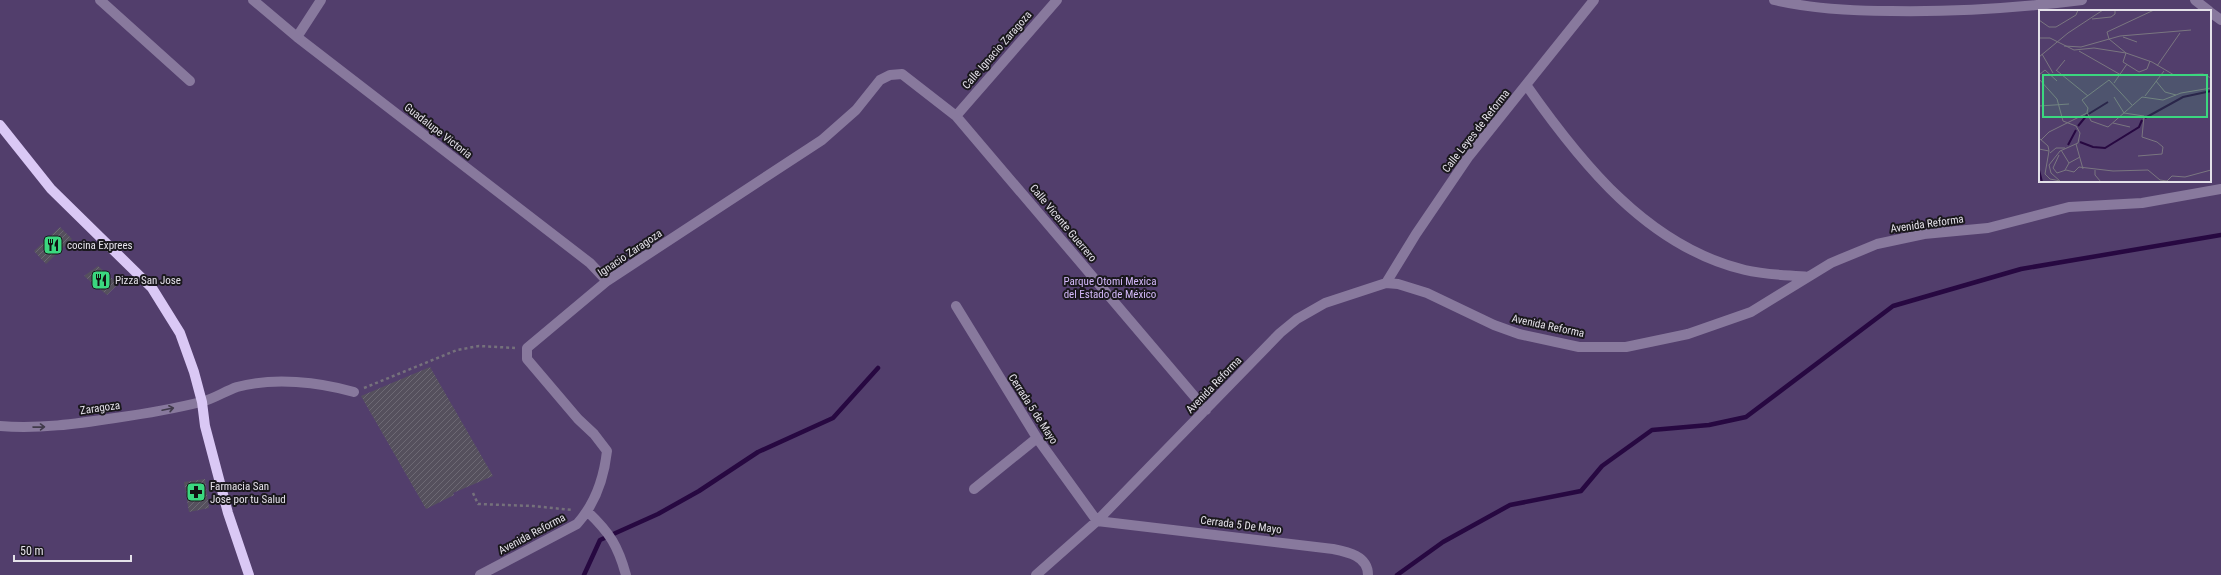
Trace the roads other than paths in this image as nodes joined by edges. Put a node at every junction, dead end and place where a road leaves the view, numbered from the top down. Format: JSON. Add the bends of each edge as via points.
{"nodes":[{"id":1,"x":100,"y":0,"type":"edge"},
{"id":2,"x":253,"y":0,"type":"edge"},
{"id":3,"x":321,"y":0,"type":"edge"},
{"id":4,"x":1594,"y":0,"type":"edge"},
{"id":5,"x":1774,"y":0,"type":"edge"},
{"id":6,"x":2082,"y":0,"type":"edge"},
{"id":7,"x":2195,"y":0,"type":"edge"},
{"id":8,"x":1053,"y":1,"type":"edge"},
{"id":9,"x":2209,"y":10,"type":"edge"},
{"id":10,"x":2211,"y":12,"type":"edge"},
{"id":11,"x":2221,"y":20,"type":"edge"},
{"id":12,"x":297,"y":37,"type":"junction"},
{"id":13,"x":909,"y":77,"type":"joint"},
{"id":14,"x":190,"y":81,"type":"dead end"},
{"id":15,"x":1527,"y":86,"type":"junction"},
{"id":16,"x":956,"y":116,"type":"junction"},
{"id":17,"x":0,"y":125,"type":"edge"},
{"id":18,"x":2221,"y":189,"type":"edge"},
{"id":19,"x":1808,"y":276,"type":"junction"},
{"id":20,"x":607,"y":282,"type":"junction"},
{"id":21,"x":1386,"y":283,"type":"junction"},
{"id":22,"x":956,"y":306,"type":"dead end"},
{"id":23,"x":354,"y":392,"type":"road end"},
{"id":24,"x":202,"y":402,"type":"junction"},
{"id":25,"x":1206,"y":410,"type":"junction"},
{"id":26,"x":0,"y":426,"type":"edge"},
{"id":27,"x":1037,"y":438,"type":"junction"},
{"id":28,"x":974,"y":489,"type":"dead end"},
{"id":29,"x":588,"y":512,"type":"junction"},
{"id":30,"x":1097,"y":521,"type":"junction"},
{"id":31,"x":249,"y":575,"type":"edge"},
{"id":32,"x":480,"y":575,"type":"edge"},
{"id":33,"x":626,"y":575,"type":"edge"},
{"id":34,"x":1036,"y":575,"type":"edge"},
{"id":35,"x":1368,"y":575,"type":"edge"}],
"edges":[{"from":1,"to":14,"type":"street"},
{"from":2,"to":12,"type":"street","name":"Guadalupe Victoria"},
{"from":3,"to":12,"type":"street"},
{"from":4,"to":15,"type":"street","name":"Calle Leyes de Reforma"},
{"from":5,"to":6,"type":"street","via":[[1802,6],[1842,9],[1943,12],[2020,8]]},
{"from":7,"to":9,"type":"street"},
{"from":8,"to":16,"type":"street","name":"Calle Ignacio Zaragoza"},
{"from":10,"to":11,"type":"street"},
{"from":12,"to":20,"type":"street","name":"Guadalupe Victoria","via":[[590,263]]},
{"from":13,"to":16,"type":"street","name":"Calle Vicente Guerrero"},
{"from":13,"to":20,"type":"street","name":"Ignacio Zaragoza","via":[[896,74],[880,80],[856,110],[822,140]]},
{"from":15,"to":19,"type":"street","via":[[1590,170],[1628,206],[1659,230],[1696,252],[1745,270]]},
{"from":15,"to":21,"type":"street","name":"Calle Leyes de Reforma","via":[[1469,156]]},
{"from":16,"to":25,"type":"street","name":"Calle Vicente Guerrero"},
{"from":17,"to":24,"type":"main road","via":[[51,189],[152,288],[180,333]]},
{"from":18,"to":19,"type":"street","name":"Avenida Reforma","via":[[2142,203],[2068,207],[1988,228],[1901,238],[1855,252]]},
{"from":19,"to":21,"type":"street","name":"Avenida Reforma","via":[[1770,302],[1721,324],[1664,340],[1605,348],[1579,346],[1519,334],[1427,293]]},
{"from":20,"to":29,"type":"street","name":"Ignacio Zaragoza","via":[[527,348],[527,359],[607,451],[605,469]]},
{"from":21,"to":25,"type":"street","name":"Avenida Reforma","via":[[1325,303],[1297,318],[1280,332]]},
{"from":22,"to":27,"type":"street","name":"Cerrada 5 de Mayo"},
{"from":23,"to":24,"type":"street","name":"Zaragoza","via":[[333,386],[267,383],[238,387]]},
{"from":26,"to":24,"type":"street","name":"Zaragoza","one_way":true,"via":[[61,426]]},
{"from":24,"to":31,"type":"main road","via":[[216,472]]},
{"from":25,"to":30,"type":"street","name":"Avenida Reforma"},
{"from":27,"to":28,"type":"street"},
{"from":27,"to":30,"type":"street","name":"Cerrada 5 de Mayo"},
{"from":29,"to":32,"type":"street","name":"Avenida Reforma","via":[[577,524]]},
{"from":29,"to":33,"type":"street","via":[[606,529],[621,555]]},
{"from":30,"to":34,"type":"street","name":"Avenida Reforma"},
{"from":30,"to":35,"type":"street","name":"Cerrada 5 De Mayo","via":[[1334,549],[1361,559],[1367,567]]}]}
